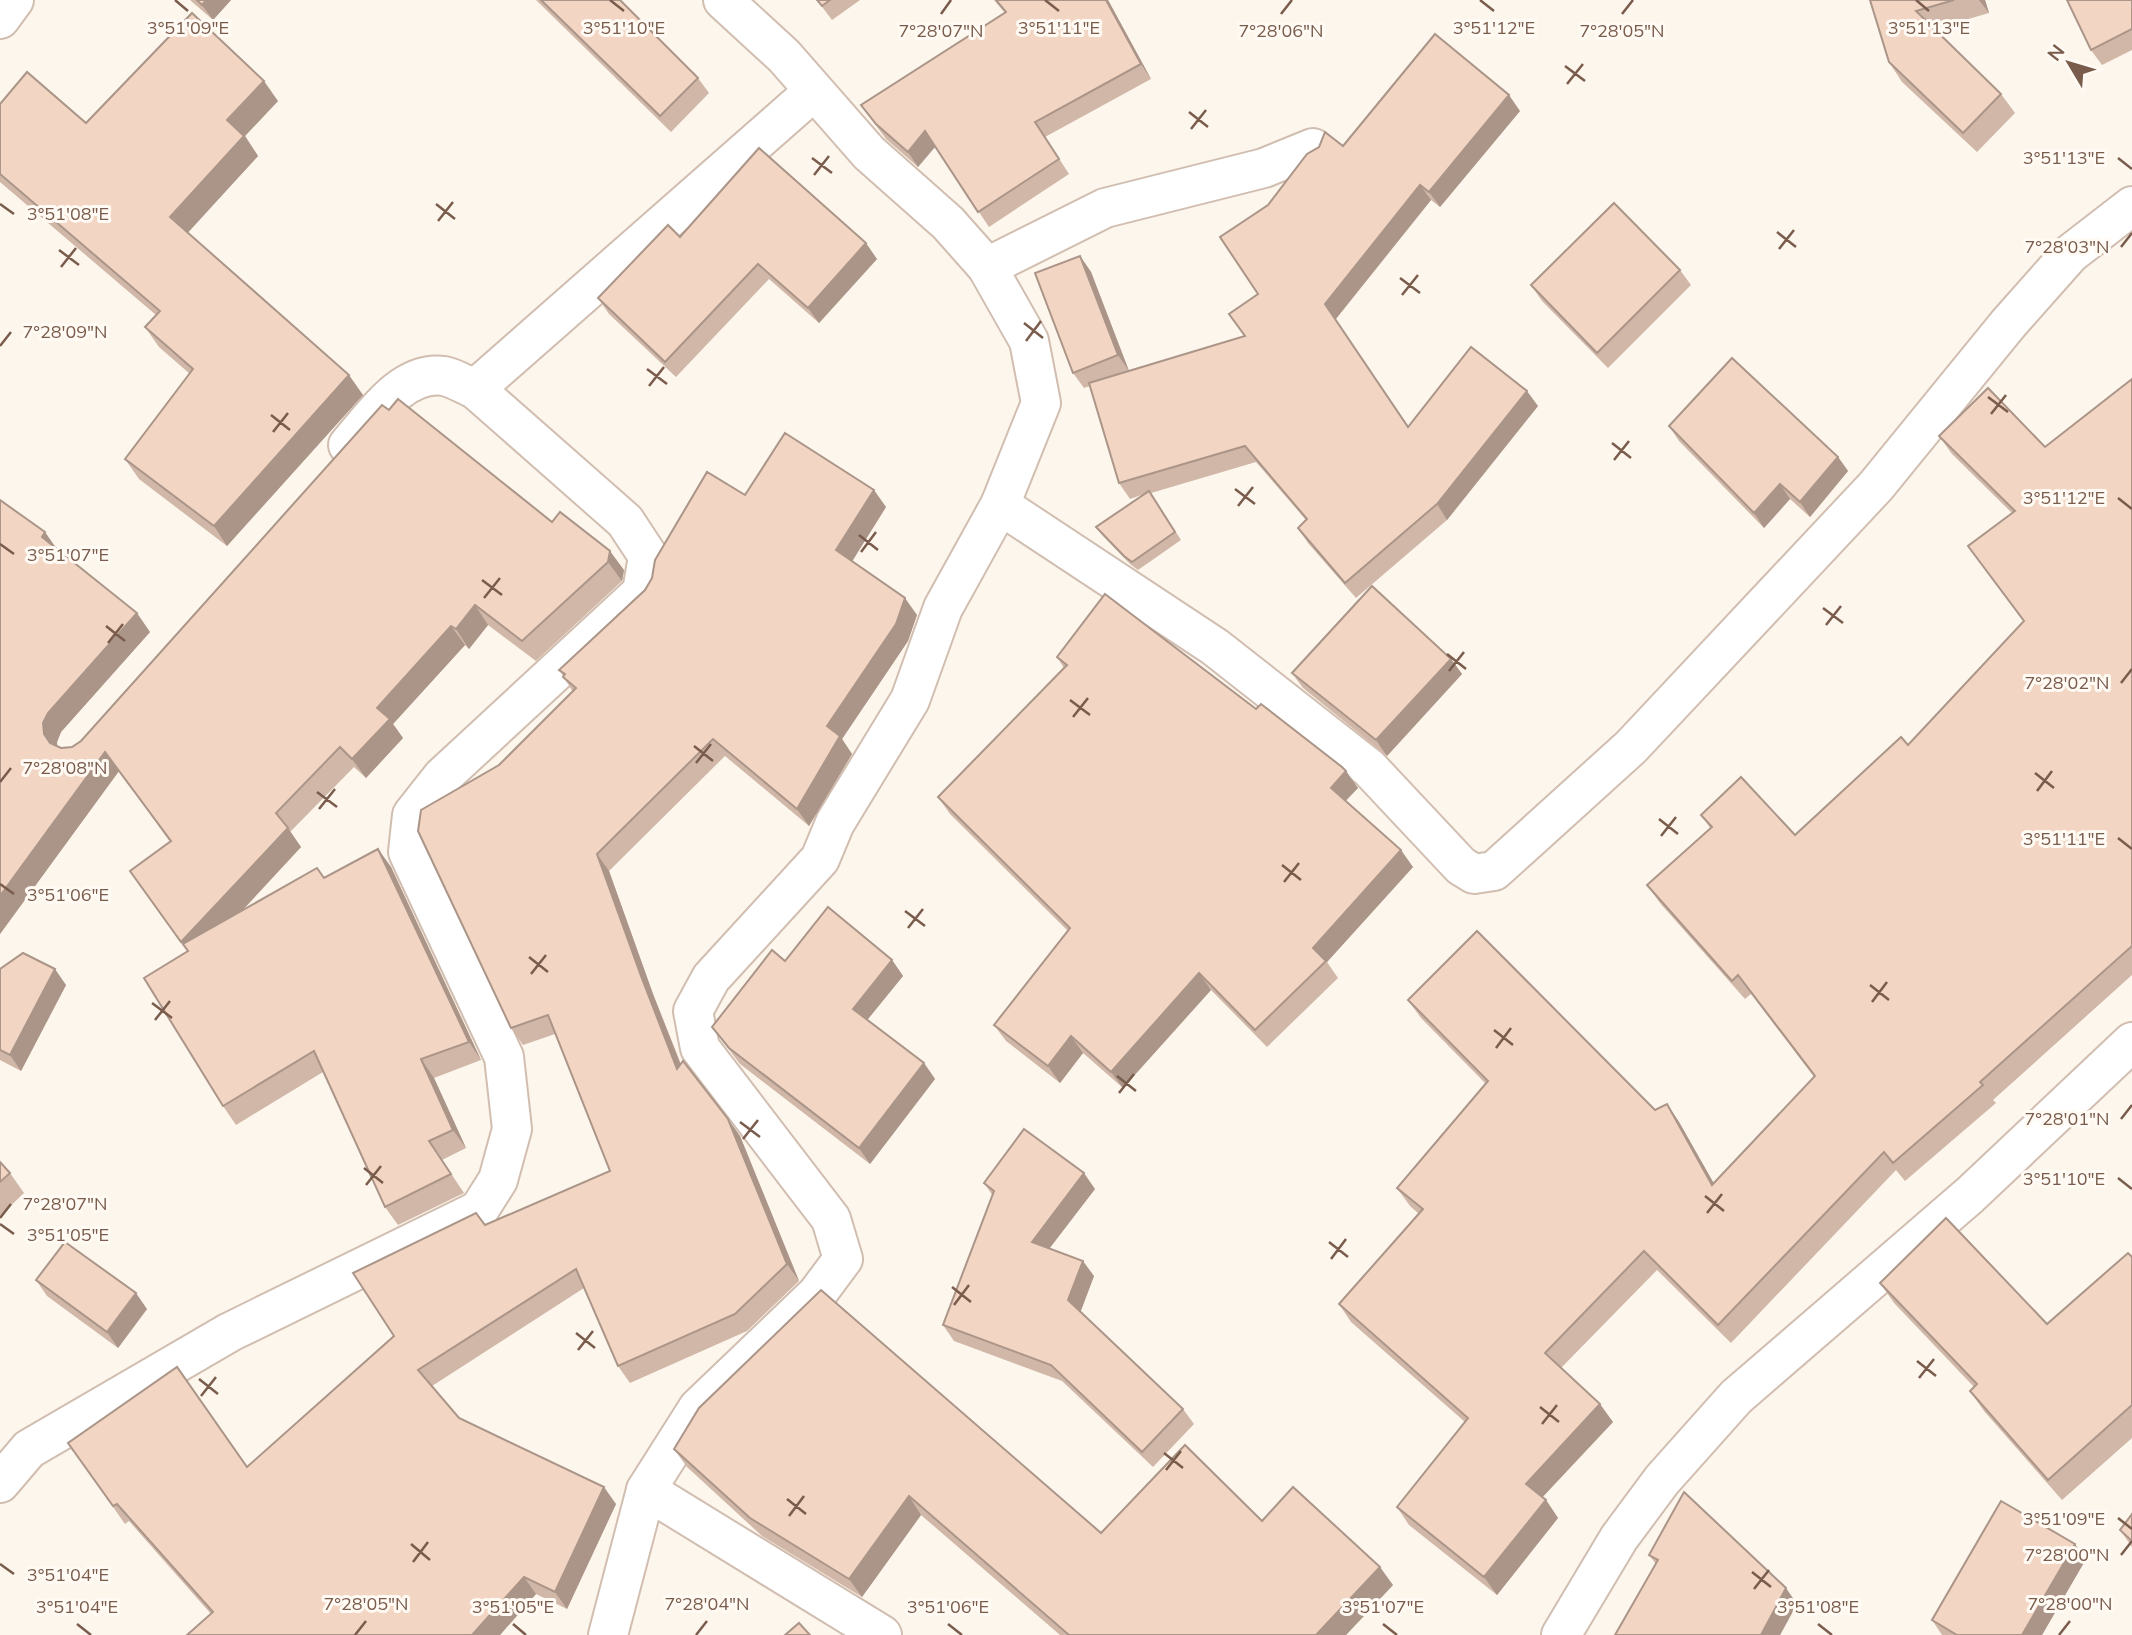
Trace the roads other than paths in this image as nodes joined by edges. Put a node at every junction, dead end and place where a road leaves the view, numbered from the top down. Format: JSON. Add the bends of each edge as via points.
{"nodes":[{"id":1,"x":14,"y":0,"type":"edge"},
{"id":2,"x":723,"y":0,"type":"edge"},
{"id":3,"x":0,"y":19,"type":"edge"},
{"id":4,"x":814,"y":91,"type":"junction"},
{"id":5,"x":1313,"y":148,"type":"edge"},
{"id":6,"x":2132,"y":206,"type":"edge"},
{"id":7,"x":987,"y":267,"type":"junction"},
{"id":8,"x":475,"y":389,"type":"junction"},
{"id":9,"x":328,"y":468,"type":"edge"},
{"id":10,"x":1000,"y":505,"type":"junction"},
{"id":11,"x":2132,"y":1042,"type":"edge"},
{"id":12,"x":0,"y":1483,"type":"edge"},
{"id":13,"x":646,"y":1490,"type":"junction"},
{"id":14,"x":608,"y":1635,"type":"edge"},
{"id":15,"x":882,"y":1635,"type":"edge"},
{"id":16,"x":1560,"y":1635,"type":"edge"}],
"edges":[{"from":1,"to":3,"type":"street"},
{"from":2,"to":4,"type":"street","via":[[784,56]]},
{"from":4,"to":7,"type":"street","via":[[869,153],[948,223]]},
{"from":4,"to":8,"type":"street"},
{"from":5,"to":7,"type":"street","via":[[1264,168],[1105,208]]},
{"from":6,"to":10,"type":"street","via":[[2070,254],[1876,486],[1631,747],[1494,871],[1474,874],[1461,866],[1369,768],[1215,647]]},
{"from":7,"to":10,"type":"street","via":[[1029,341],[1041,403]]},
{"from":8,"to":9,"type":"street","via":[[444,376],[419,377],[392,395]]},
{"from":8,"to":12,"type":"street","via":[[625,521],[648,556],[642,592],[442,777],[412,815],[408,852],[504,1056],[512,1129],[498,1180],[479,1210],[230,1332],[29,1449]]},
{"from":10,"to":13,"type":"street","via":[[943,608],[910,699],[835,823],[820,859],[711,978],[693,1011],[700,1048],[831,1219],[843,1259],[817,1294],[698,1408]]},
{"from":11,"to":16,"type":"street","via":[[1970,1195],[1736,1398],[1662,1480],[1619,1538]]},
{"from":13,"to":14,"type":"street"},
{"from":13,"to":15,"type":"street"}]}
